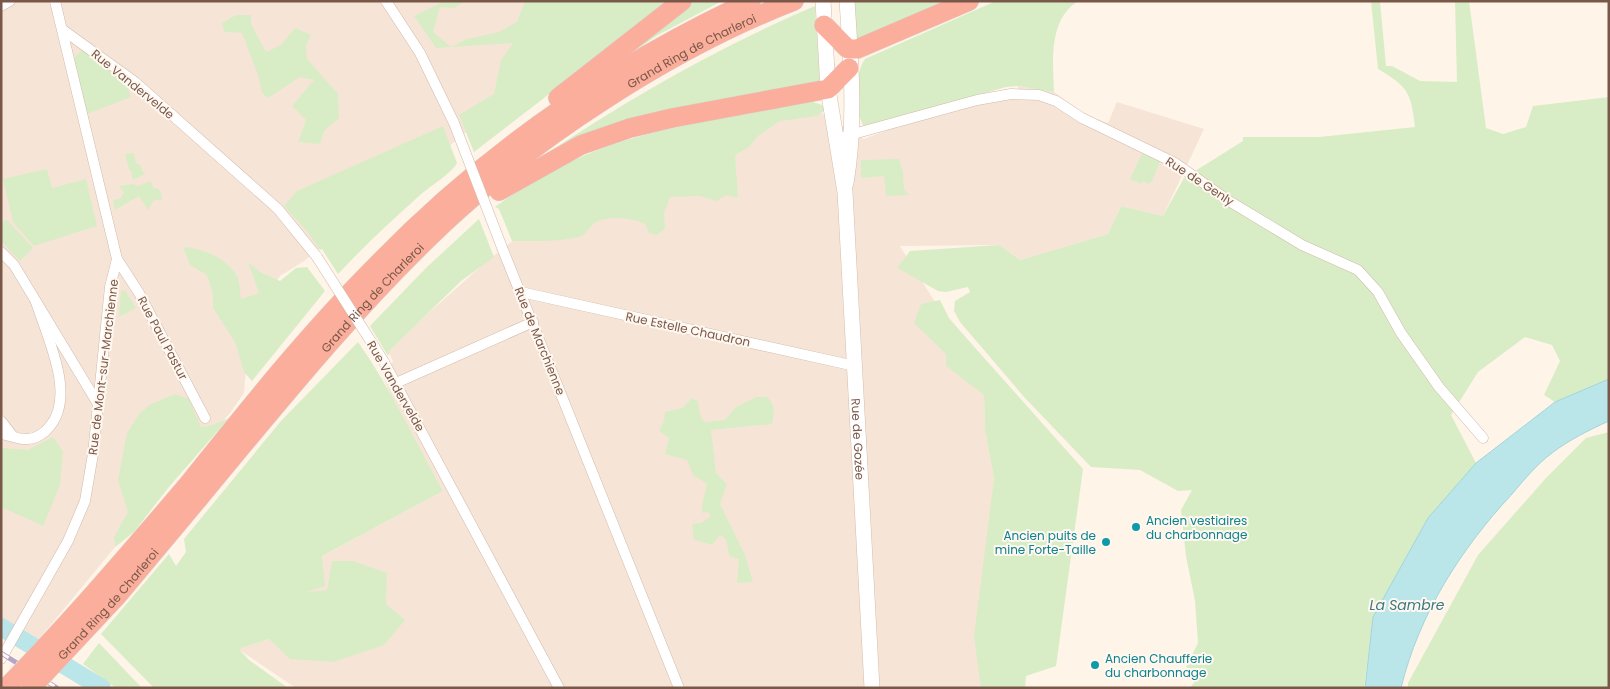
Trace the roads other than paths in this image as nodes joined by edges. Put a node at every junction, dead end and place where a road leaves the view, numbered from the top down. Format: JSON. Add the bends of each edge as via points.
{"nodes":[{"id":1,"x":10,"y":1,"type":"edge"},
{"id":2,"x":54,"y":1,"type":"edge"},
{"id":3,"x":386,"y":1,"type":"edge"},
{"id":4,"x":682,"y":1,"type":"edge"},
{"id":5,"x":751,"y":1,"type":"edge"},
{"id":6,"x":794,"y":1,"type":"edge"},
{"id":7,"x":823,"y":1,"type":"edge"},
{"id":8,"x":969,"y":1,"type":"edge"},
{"id":9,"x":1,"y":6,"type":"edge"},
{"id":10,"x":848,"y":9,"type":"edge"},
{"id":11,"x":824,"y":25,"type":"junction"},
{"id":12,"x":63,"y":30,"type":"junction"},
{"id":13,"x":848,"y":49,"type":"junction"},
{"id":14,"x":849,"y":68,"type":"junction"},
{"id":15,"x":828,"y":89,"type":"junction"},
{"id":16,"x":851,"y":136,"type":"junction"},
{"id":17,"x":836,"y":138,"type":"junction"},
{"id":18,"x":508,"y":148,"type":"junction"},
{"id":19,"x":845,"y":192,"type":"junction"},
{"id":20,"x":444,"y":223,"type":"junction"},
{"id":21,"x":1,"y":252,"type":"edge"},
{"id":22,"x":117,"y":259,"type":"junction"},
{"id":23,"x":521,"y":292,"type":"junction"},
{"id":24,"x":36,"y":302,"type":"junction"},
{"id":25,"x":533,"y":322,"type":"junction"},
{"id":26,"x":855,"y":366,"type":"junction"},
{"id":27,"x":396,"y":383,"type":"junction"},
{"id":28,"x":98,"y":404,"type":"junction"},
{"id":29,"x":205,"y":418,"type":"dead end"},
{"id":30,"x":1,"y":421,"type":"edge"},
{"id":31,"x":7,"y":434,"type":"edge"},
{"id":32,"x":1482,"y":438,"type":"dead end"},
{"id":33,"x":192,"y":492,"type":"junction"},
{"id":34,"x":1,"y":659,"type":"edge"},
{"id":35,"x":6,"y":688,"type":"edge"},
{"id":36,"x":31,"y":688,"type":"edge"},
{"id":37,"x":559,"y":688,"type":"edge"},
{"id":38,"x":679,"y":688,"type":"edge"},
{"id":39,"x":872,"y":688,"type":"edge"}],
"edges":[{"from":1,"to":9,"type":"street"},
{"from":2,"to":12,"type":"street","name":"Rue de Mont-sur-Marchienne"},
{"from":3,"to":23,"type":"street","name":"Rue de Marchienne","bridge":true,"via":[[420,53],[454,123]]},
{"from":4,"to":18,"type":"highway","via":[[526,123]]},
{"from":5,"to":18,"type":"highway","name":"Grand Ring de Charleroi","via":[[637,60]]},
{"from":6,"to":20,"type":"highway","name":"Grand Ring de Charleroi","via":[[715,37],[604,101],[516,163]]},
{"from":7,"to":11,"type":"main road","name":"Rue de Gozée"},
{"from":8,"to":13,"type":"highway","via":[[873,43]]},
{"from":10,"to":13,"type":"main road","name":"Rue de Gozée"},
{"from":11,"to":13,"type":"highway"},
{"from":11,"to":15,"type":"main road","name":"Rue de Gozée"},
{"from":12,"to":22,"type":"street","name":"Rue de Mont-sur-Marchienne"},
{"from":12,"to":27,"type":"street","name":"Rue Vandervelde","bridge":true,"via":[[134,82],[278,209],[317,257]]},
{"from":13,"to":14,"type":"main road","name":"Rue de Gozée"},
{"from":14,"to":15,"type":"highway"},
{"from":14,"to":16,"type":"main road","name":"Rue de Gozée"},
{"from":15,"to":17,"type":"main road","name":"Rue de Gozée"},
{"from":15,"to":20,"type":"highway","via":[[672,118],[581,145],[510,183],[472,210]]},
{"from":16,"to":17,"type":"street","name":"Rue de Genly"},
{"from":16,"to":19,"type":"main road","name":"Rue de Gozée"},
{"from":16,"to":32,"type":"street","name":"Rue de Genly","via":[[977,100],[1011,94],[1039,95],[1056,101],[1082,118],[1175,163],[1229,201],[1302,245],[1358,270],[1378,292],[1401,333],[1439,387]]},
{"from":17,"to":19,"type":"main road","name":"Rue de Gozée"},
{"from":18,"to":33,"type":"highway","name":"Grand Ring de Charleroi","via":[[433,210],[315,330]]},
{"from":19,"to":26,"type":"main road","name":"Rue de Gozée"},
{"from":20,"to":33,"type":"highway","name":"Grand Ring de Charleroi","via":[[388,278]]},
{"from":21,"to":24,"type":"street","via":[[14,265]]},
{"from":22,"to":28,"type":"street","name":"Rue de Mont-sur-Marchienne","via":[[110,287]]},
{"from":22,"to":29,"type":"street","name":"Rue Paul Pastur","via":[[139,292]]},
{"from":23,"to":25,"type":"street","name":"Rue de Marchienne"},
{"from":23,"to":26,"type":"street","name":"Rue Estelle Chaudron"},
{"from":24,"to":28,"type":"street"},
{"from":24,"to":31,"type":"street","via":[[55,360],[62,397],[57,418],[44,433],[27,440]]},
{"from":25,"to":27,"type":"street"},
{"from":25,"to":38,"type":"street","name":"Rue de Marchienne"},
{"from":26,"to":39,"type":"main road","name":"Rue de Gozée"},
{"from":27,"to":37,"type":"street","name":"Rue Vandervelde"},
{"from":28,"to":34,"type":"street","name":"Rue de Mont-sur-Marchienne","via":[[85,501],[68,541]]},
{"from":30,"to":31,"type":"street"},
{"from":33,"to":35,"type":"highway","name":"Grand Ring de Charleroi","bridge":true},
{"from":33,"to":36,"type":"highway","name":"Grand Ring de Charleroi","bridge":true,"via":[[117,596]]}]}
